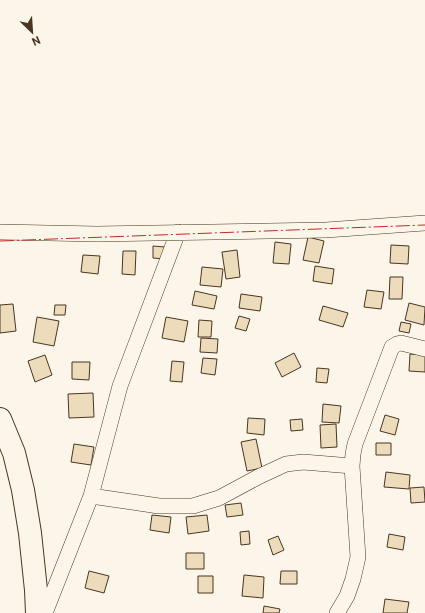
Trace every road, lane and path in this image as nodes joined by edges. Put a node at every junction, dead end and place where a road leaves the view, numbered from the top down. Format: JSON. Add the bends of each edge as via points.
{"nodes":[{"id":1,"x":425,"y":222,"type":"edge"},
{"id":2,"x":0,"y":232,"type":"edge"},
{"id":3,"x":178,"y":232,"type":"junction"},
{"id":4,"x":425,"y":350,"type":"edge"},
{"id":5,"x":0,"y":419,"type":"edge"},
{"id":6,"x":352,"y":466,"type":"junction"},
{"id":7,"x":91,"y":496,"type":"junction"},
{"id":8,"x":38,"y":613,"type":"edge"},
{"id":9,"x":45,"y":613,"type":"edge"},
{"id":10,"x":337,"y":613,"type":"edge"}],
"edges":[{"from":1,"to":3,"type":"street","via":[[326,230]]},
{"from":2,"to":3,"type":"street"},
{"from":3,"to":7,"type":"street","via":[[120,386]]},
{"from":4,"to":6,"type":"street","via":[[401,343],[392,347],[355,444]]},
{"from":5,"to":8,"type":"street","via":[[14,453],[23,490]]},
{"from":6,"to":7,"type":"street","via":[[303,462],[286,464],[219,498],[193,506],[159,506]]},
{"from":6,"to":10,"type":"street","via":[[358,557],[347,596]]},
{"from":7,"to":9,"type":"street"}]}
